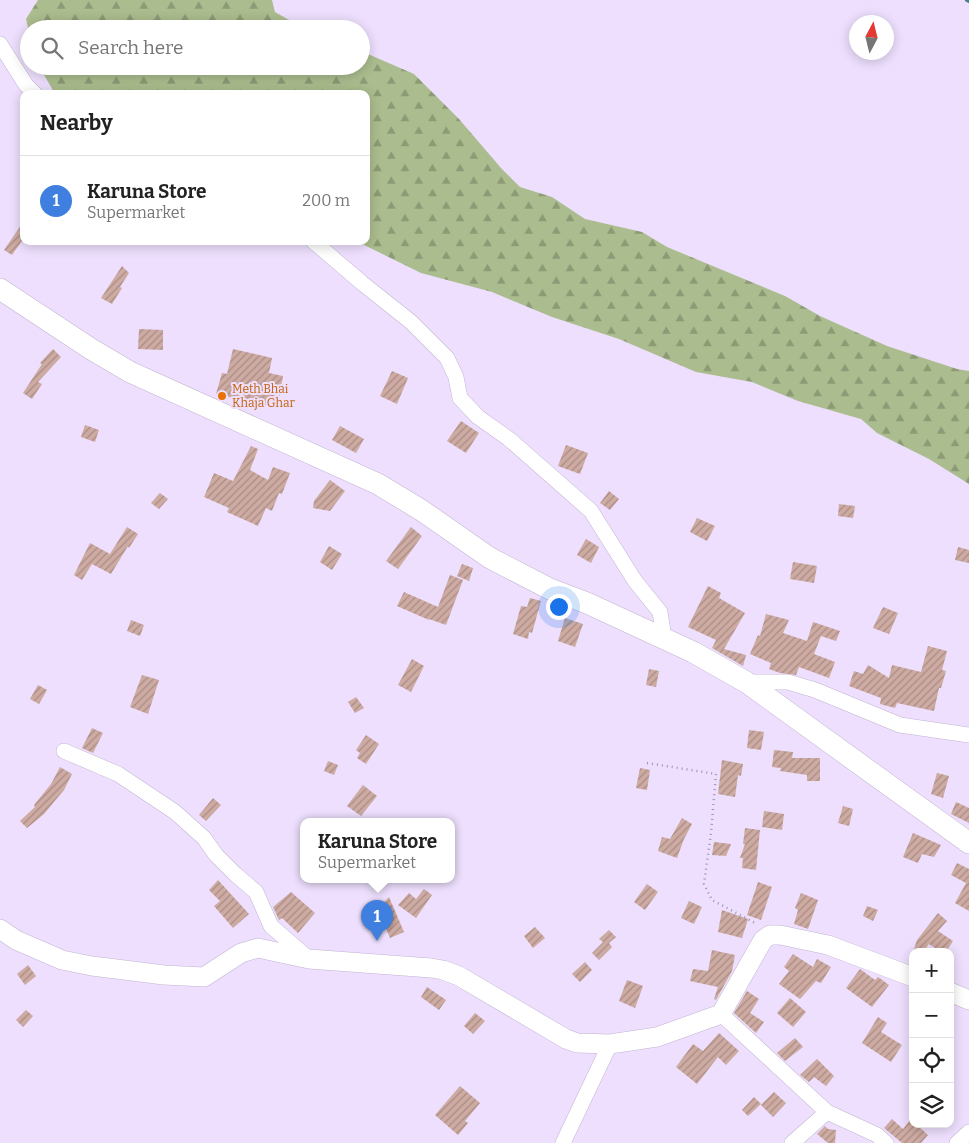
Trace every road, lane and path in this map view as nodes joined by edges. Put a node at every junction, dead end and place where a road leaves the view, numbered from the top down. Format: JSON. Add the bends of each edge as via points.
{"nodes":[{"id":1,"x":0,"y":44,"type":"edge"},
{"id":2,"x":31,"y":90,"type":"edge"},
{"id":3,"x":318,"y":245,"type":"edge"},
{"id":4,"x":0,"y":289,"type":"edge"},
{"id":5,"x":664,"y":638,"type":"junction"},
{"id":6,"x":746,"y":682,"type":"junction"},
{"id":7,"x":969,"y":735,"type":"edge"},
{"id":8,"x":64,"y":751,"type":"dead end"},
{"id":9,"x":647,"y":763,"type":"dead end"},
{"id":10,"x":969,"y":843,"type":"edge"},
{"id":11,"x":0,"y":929,"type":"edge"},
{"id":12,"x":770,"y":935,"type":"junction"},
{"id":13,"x":308,"y":959,"type":"junction"},
{"id":14,"x":909,"y":975,"type":"edge"},
{"id":15,"x":952,"y":993,"type":"edge"},
{"id":16,"x":969,"y":1000,"type":"edge"},
{"id":17,"x":721,"y":1014,"type":"junction"},
{"id":18,"x":610,"y":1044,"type":"junction"},
{"id":19,"x":827,"y":1112,"type":"junction"},
{"id":20,"x":969,"y":1132,"type":"edge"},
{"id":21,"x":563,"y":1143,"type":"edge"},
{"id":22,"x":792,"y":1143,"type":"edge"},
{"id":23,"x":886,"y":1143,"type":"edge"},
{"id":24,"x":957,"y":1143,"type":"edge"}],
"edges":[{"from":1,"to":2,"type":"street"},
{"from":3,"to":5,"type":"street","via":[[411,322],[448,358],[460,398],[478,417],[509,439],[591,511],[635,581],[660,612]]},
{"from":4,"to":5,"type":"main road","via":[[130,372],[369,480],[421,510],[490,558],[550,589]]},
{"from":5,"to":6,"type":"main road"},
{"from":6,"to":7,"type":"street","via":[[788,682],[900,725]]},
{"from":6,"to":10,"type":"main road"},
{"from":8,"to":13,"type":"street","via":[[118,774],[175,812],[204,838],[234,874],[256,892],[271,926]]},
{"from":9,"to":12,"type":"path","via":[[716,774],[704,884],[712,900],[755,922]]},
{"from":11,"to":13,"type":"street","via":[[16,940],[62,960],[164,975],[204,977],[241,953],[258,948]]},
{"from":12,"to":14,"type":"street","via":[[828,945]]},
{"from":12,"to":17,"type":"street","via":[[763,940]]},
{"from":13,"to":18,"type":"street","via":[[443,970],[459,976],[566,1039],[577,1043]]},
{"from":15,"to":16,"type":"street"},
{"from":17,"to":18,"type":"street","via":[[657,1037]]},
{"from":17,"to":19,"type":"street"},
{"from":18,"to":21,"type":"street"},
{"from":19,"to":22,"type":"street"},
{"from":19,"to":23,"type":"street","via":[[877,1135]]},
{"from":20,"to":24,"type":"street"}]}
